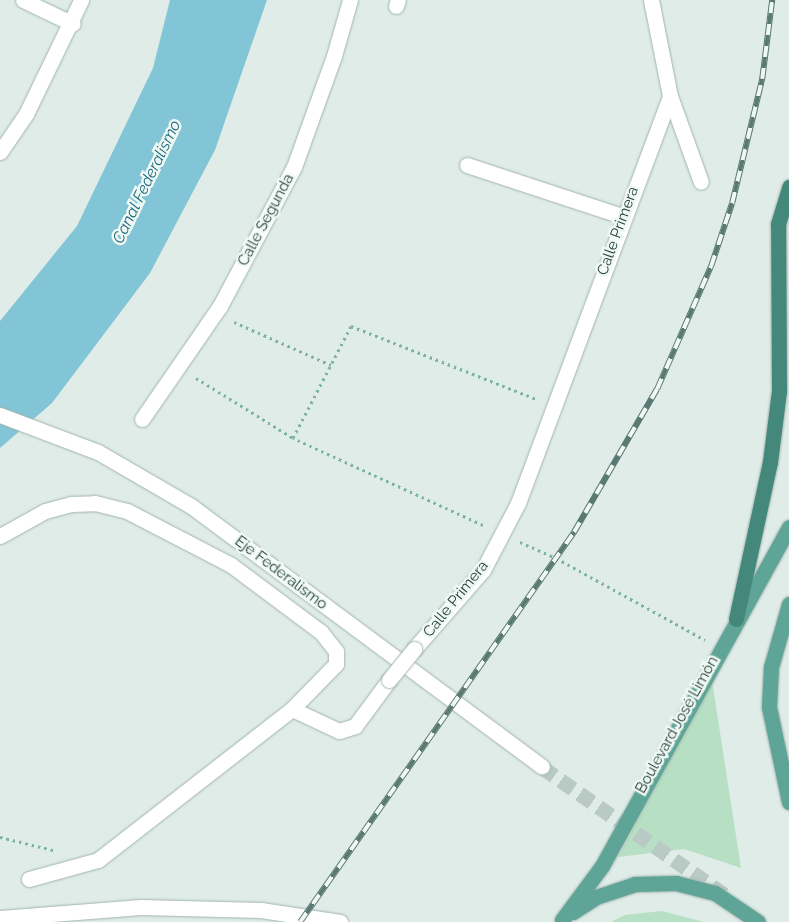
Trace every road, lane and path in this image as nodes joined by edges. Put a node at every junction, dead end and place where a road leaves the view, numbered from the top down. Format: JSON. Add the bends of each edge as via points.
{"nodes":[{"id":1,"x":23,"y":0,"type":"edge"},
{"id":2,"x":81,"y":0,"type":"edge"},
{"id":3,"x":350,"y":0,"type":"edge"},
{"id":4,"x":651,"y":0,"type":"edge"},
{"id":5,"x":73,"y":24,"type":"junction"},
{"id":6,"x":670,"y":96,"type":"junction"},
{"id":7,"x":0,"y":152,"type":"edge"},
{"id":8,"x":467,"y":164,"type":"dead end"},
{"id":9,"x":701,"y":182,"type":"dead end"},
{"id":10,"x":789,"y":187,"type":"edge"},
{"id":11,"x":622,"y":216,"type":"junction"},
{"id":12,"x":215,"y":313,"type":"junction"},
{"id":13,"x":331,"y":365,"type":"junction"},
{"id":14,"x":179,"y":368,"type":"junction"},
{"id":15,"x":555,"y":406,"type":"junction"},
{"id":16,"x":0,"y":415,"type":"edge"},
{"id":17,"x":142,"y":419,"type":"dead end"},
{"id":18,"x":293,"y":438,"type":"junction"},
{"id":19,"x":789,"y":527,"type":"edge"},
{"id":20,"x":4,"y":533,"type":"edge"},
{"id":21,"x":502,"y":534,"type":"junction"},
{"id":22,"x":789,"y":604,"type":"edge"},
{"id":23,"x":736,"y":619,"type":"junction"},
{"id":24,"x":720,"y":649,"type":"junction"},
{"id":25,"x":292,"y":709,"type":"junction"},
{"id":26,"x":780,"y":762,"type":"junction"},
{"id":27,"x":542,"y":767,"type":"tunnel mouth"},
{"id":28,"x":789,"y":776,"type":"edge"},
{"id":29,"x":789,"y":802,"type":"edge"},
{"id":30,"x":0,"y":837,"type":"edge"},
{"id":31,"x":62,"y":852,"type":"dead end"},
{"id":32,"x":28,"y":879,"type":"dead end"},
{"id":33,"x":0,"y":918,"type":"edge"},
{"id":34,"x":561,"y":921,"type":"edge"},
{"id":35,"x":340,"y":922,"type":"edge"},
{"id":36,"x":758,"y":922,"type":"edge"}],
"edges":[{"from":1,"to":5,"type":"street"},
{"from":2,"to":5,"type":"street"},
{"from":3,"to":12,"type":"street","name":"Calle Segunda","via":[[334,56],[294,167]]},
{"from":4,"to":6,"type":"street"},
{"from":5,"to":7,"type":"street","via":[[26,114]]},
{"from":6,"to":9,"type":"street"},
{"from":6,"to":11,"type":"street","name":"Calle Primera"},
{"from":8,"to":11,"type":"street"},
{"from":10,"to":23,"type":"highway","via":[[778,224],[779,391],[770,462]]},
{"from":11,"to":15,"type":"street","name":"Calle Primera"},
{"from":12,"to":13,"type":"path"},
{"from":12,"to":14,"type":"street","name":"Calle Segunda"},
{"from":13,"to":15,"type":"path","via":[[351,326]]},
{"from":13,"to":18,"type":"path"},
{"from":14,"to":17,"type":"street","name":"Calle Segunda"},
{"from":14,"to":18,"type":"path"},
{"from":15,"to":21,"type":"street","name":"Calle Primera","via":[[518,503]]},
{"from":16,"to":27,"type":"street","name":"Eje Federalismo","via":[[98,452],[191,506]]},
{"from":18,"to":21,"type":"path"},
{"from":19,"to":23,"type":"main road","name":"Boulevard José Limón"},
{"from":20,"to":25,"type":"street","via":[[45,511],[71,504],[95,503],[127,511],[230,565],[321,632],[336,650],[336,664]]},
{"from":21,"to":24,"type":"path","via":[[556,558]]},
{"from":21,"to":25,"type":"street","name":"Calle Primera","bridge":true,"via":[[483,570],[414,649],[355,726],[339,731]]},
{"from":22,"to":26,"type":"main road","via":[[771,667],[769,707]]},
{"from":23,"to":24,"type":"main road","name":"Boulevard José Limón"},
{"from":24,"to":34,"type":"main road","name":"Boulevard José Limón","via":[[602,866]]},
{"from":25,"to":32,"type":"street","via":[[98,860]]},
{"from":26,"to":28,"type":"main road"},
{"from":26,"to":29,"type":"main road"},
{"from":30,"to":31,"type":"path"},
{"from":33,"to":35,"type":"street","via":[[141,907],[261,910]]},
{"from":34,"to":36,"type":"main road","via":[[596,897],[635,884],[676,882],[715,893]]}]}
